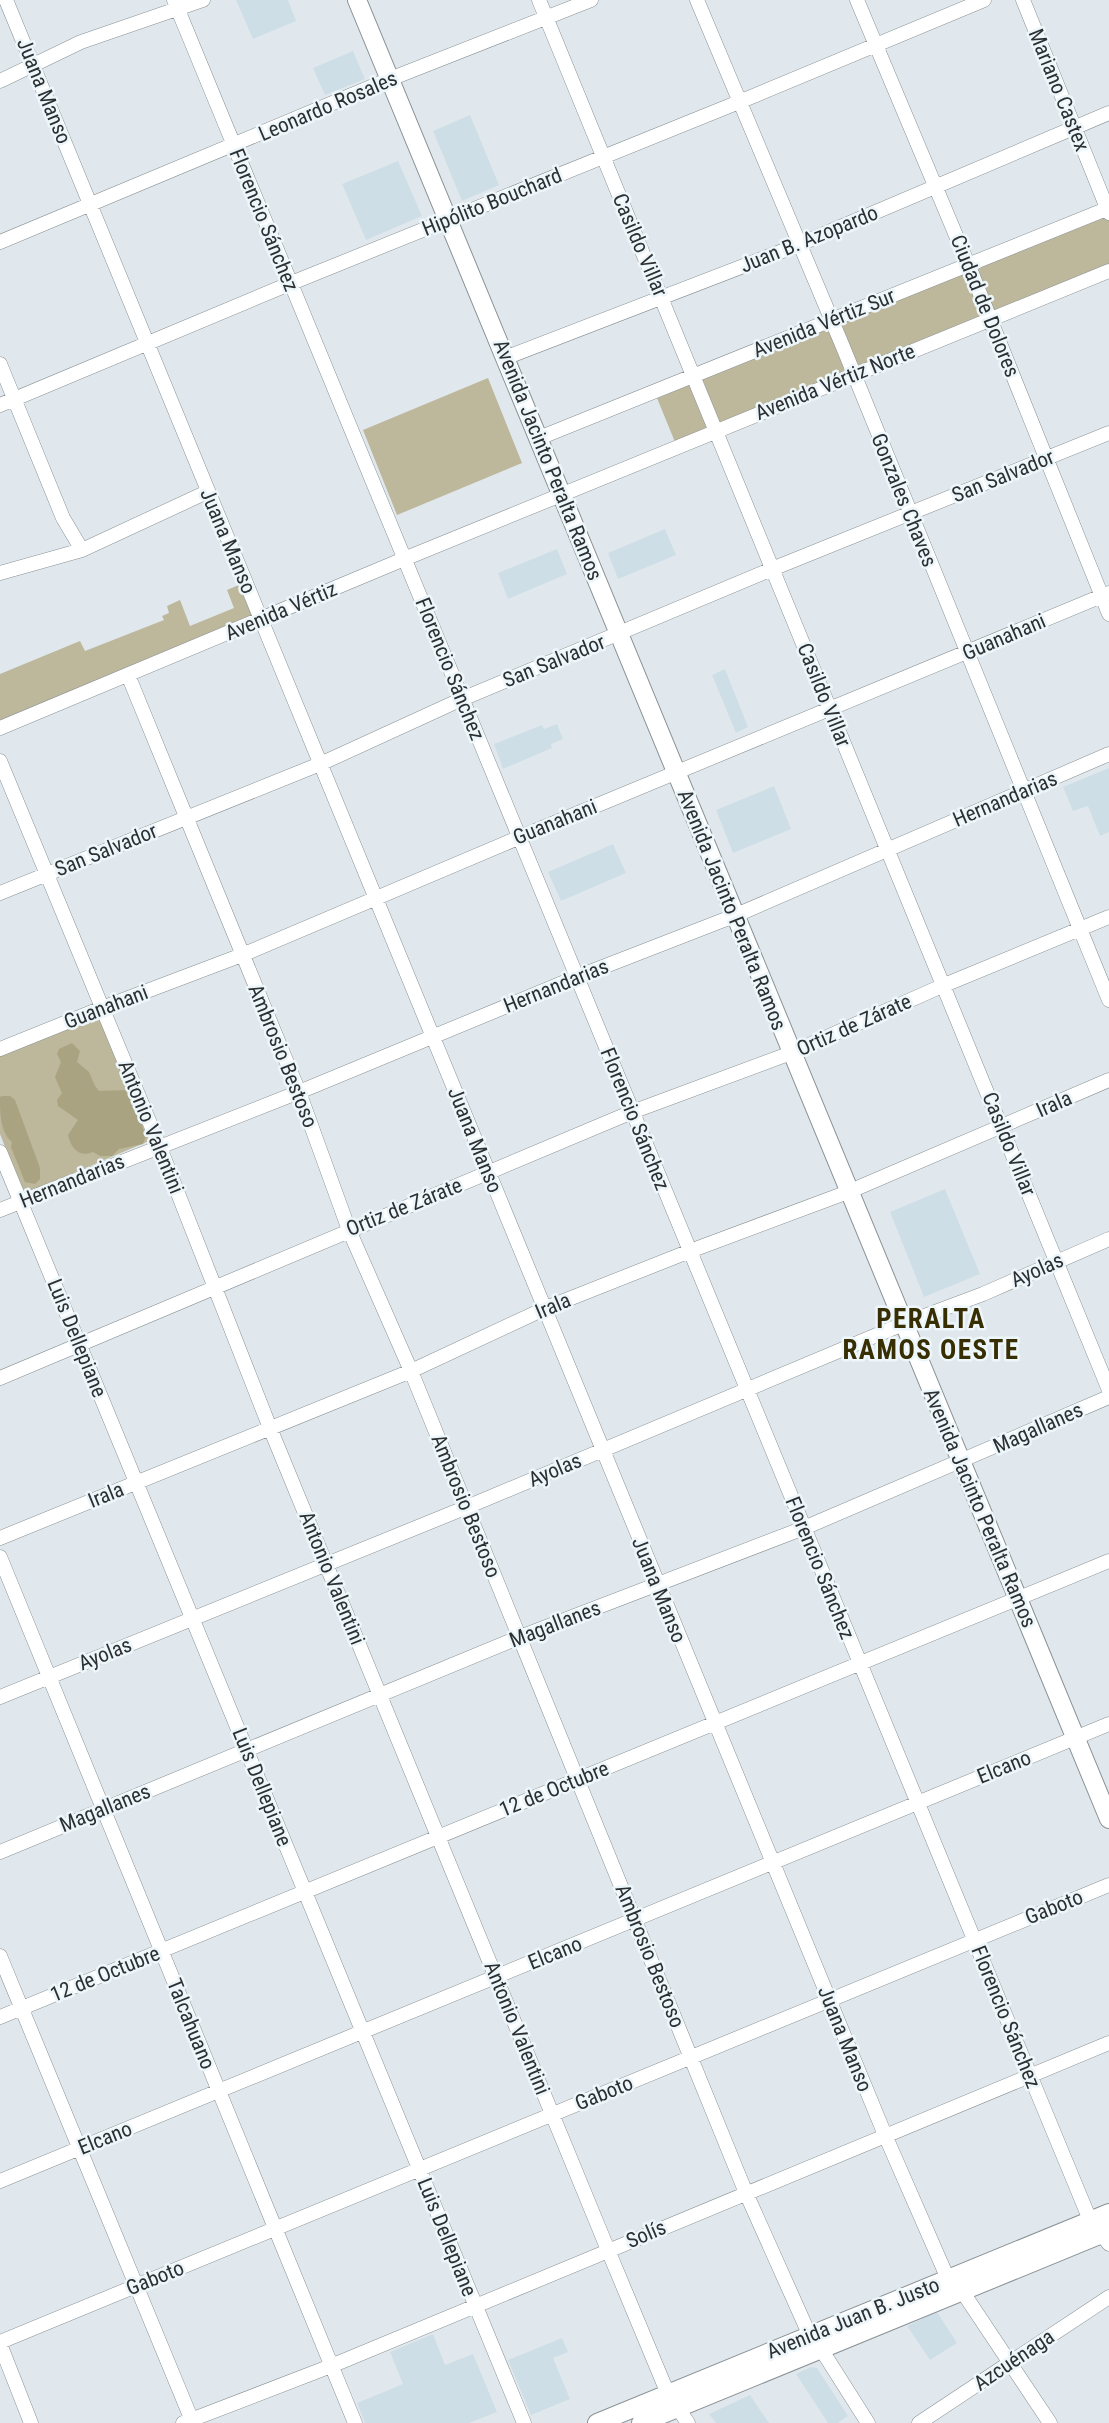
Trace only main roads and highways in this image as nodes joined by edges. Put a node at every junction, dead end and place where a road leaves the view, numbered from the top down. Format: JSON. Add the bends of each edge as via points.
{"nodes":[{"id":1,"x":357,"y":0,"type":"edge"},
{"id":2,"x":1109,"y":1819,"type":"edge"},
{"id":3,"x":1109,"y":2213,"type":"edge"},
{"id":4,"x":1103,"y":2232,"type":"edge"},
{"id":5,"x":816,"y":2342,"type":"junction"},
{"id":6,"x":678,"y":2408,"type":"edge"},
{"id":7,"x":597,"y":2423,"type":"edge"},
{"id":8,"x":641,"y":2423,"type":"edge"}],
"edges":[{"from":1,"to":2,"type":"main road","name":"Avenida Jacinto Peralta Ramos"},
{"from":3,"to":4,"type":"main road","name":"Avenida Juan B. Justo"},
{"from":4,"to":5,"type":"main road","name":"Avenida Juan B. Justo","via":[[962,2291]]},
{"from":4,"to":5,"type":"main road","name":"Avenida Juan B. Justo","via":[[948,2279]]},
{"from":5,"to":6,"type":"main road","name":"Avenida Juan B. Justo"},
{"from":6,"to":7,"type":"main road","name":"Avenida Juan B. Justo"},
{"from":6,"to":8,"type":"main road","name":"Avenida Juan B. Justo"}]}
